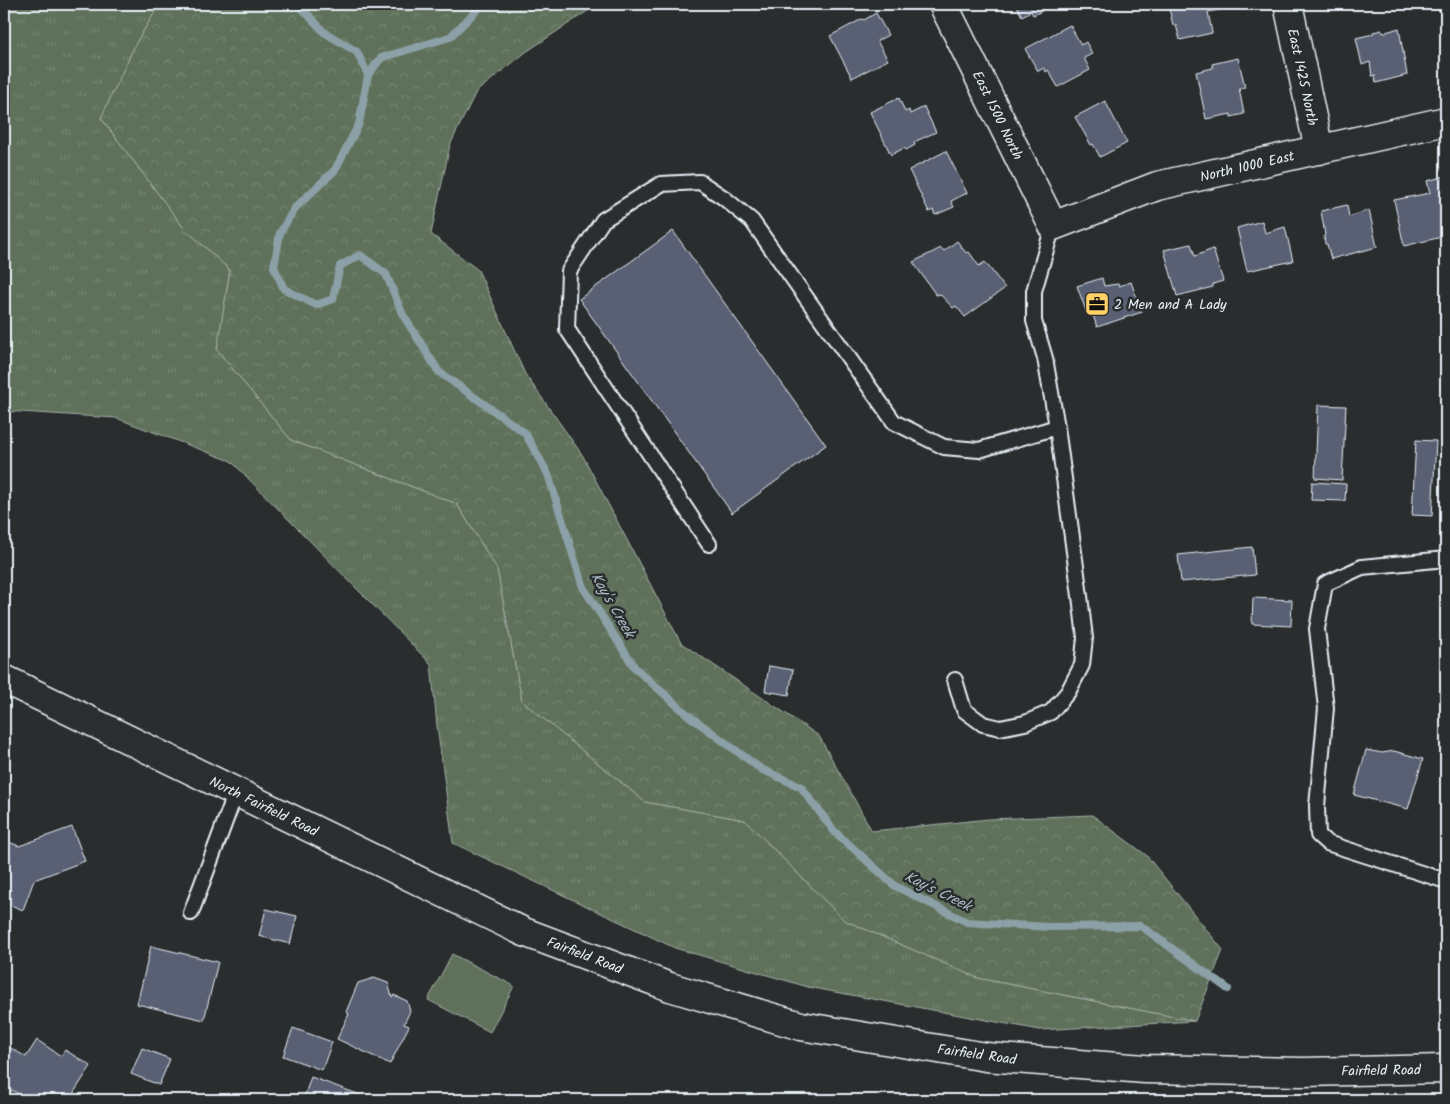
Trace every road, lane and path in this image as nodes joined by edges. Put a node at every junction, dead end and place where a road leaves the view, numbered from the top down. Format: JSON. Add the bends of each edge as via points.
{"nodes":[{"id":1,"x":943,"y":4,"type":"edge"},
{"id":2,"x":1288,"y":4,"type":"edge"},
{"id":3,"x":1446,"y":121,"type":"edge"},
{"id":4,"x":1319,"y":150,"type":"junction"},
{"id":5,"x":1053,"y":226,"type":"junction"},
{"id":6,"x":1056,"y":427,"type":"junction"},
{"id":7,"x":710,"y":544,"type":"dead end"},
{"id":8,"x":1446,"y":559,"type":"edge"},
{"id":9,"x":4,"y":679,"type":"edge"},
{"id":10,"x":955,"y":680,"type":"dead end"},
{"id":11,"x":236,"y":792,"type":"junction"},
{"id":12,"x":1446,"y":881,"type":"edge"},
{"id":13,"x":191,"y":913,"type":"dead end"},
{"id":14,"x":524,"y":932,"type":"joint"},
{"id":15,"x":1446,"y":1069,"type":"edge"}],
"edges":[{"from":1,"to":5,"type":"main road","name":"East 1500 North"},
{"from":2,"to":4,"type":"main road","name":"East 1425 North"},
{"from":3,"to":4,"type":"main road","name":"North 1000 East"},
{"from":4,"to":5,"type":"main road","name":"North 1000 East","via":[[1158,186]]},
{"from":5,"to":6,"type":"lane","via":[[1034,291],[1034,321],[1045,358]]},
{"from":6,"to":7,"type":"lane","via":[[979,450],[944,447],[894,422],[752,222],[700,182],[661,184],[603,220],[569,271],[567,329]]},
{"from":6,"to":10,"type":"lane","via":[[1085,638],[1082,666],[1068,692],[1051,712],[1026,723],[1000,728],[983,724],[964,710]]},
{"from":8,"to":12,"type":"lane","via":[[1362,568],[1325,584],[1317,629],[1326,708],[1317,806],[1318,835],[1327,843]]},
{"from":9,"to":11,"type":"main road","name":"North Fairfield Road"},
{"from":11,"to":13,"type":"lane"},
{"from":11,"to":14,"type":"main road","name":"North Fairfield Road"},
{"from":14,"to":15,"type":"main road","name":"Fairfield Road","via":[[670,987],[801,1026],[986,1057],[1145,1069],[1303,1072]]}]}
